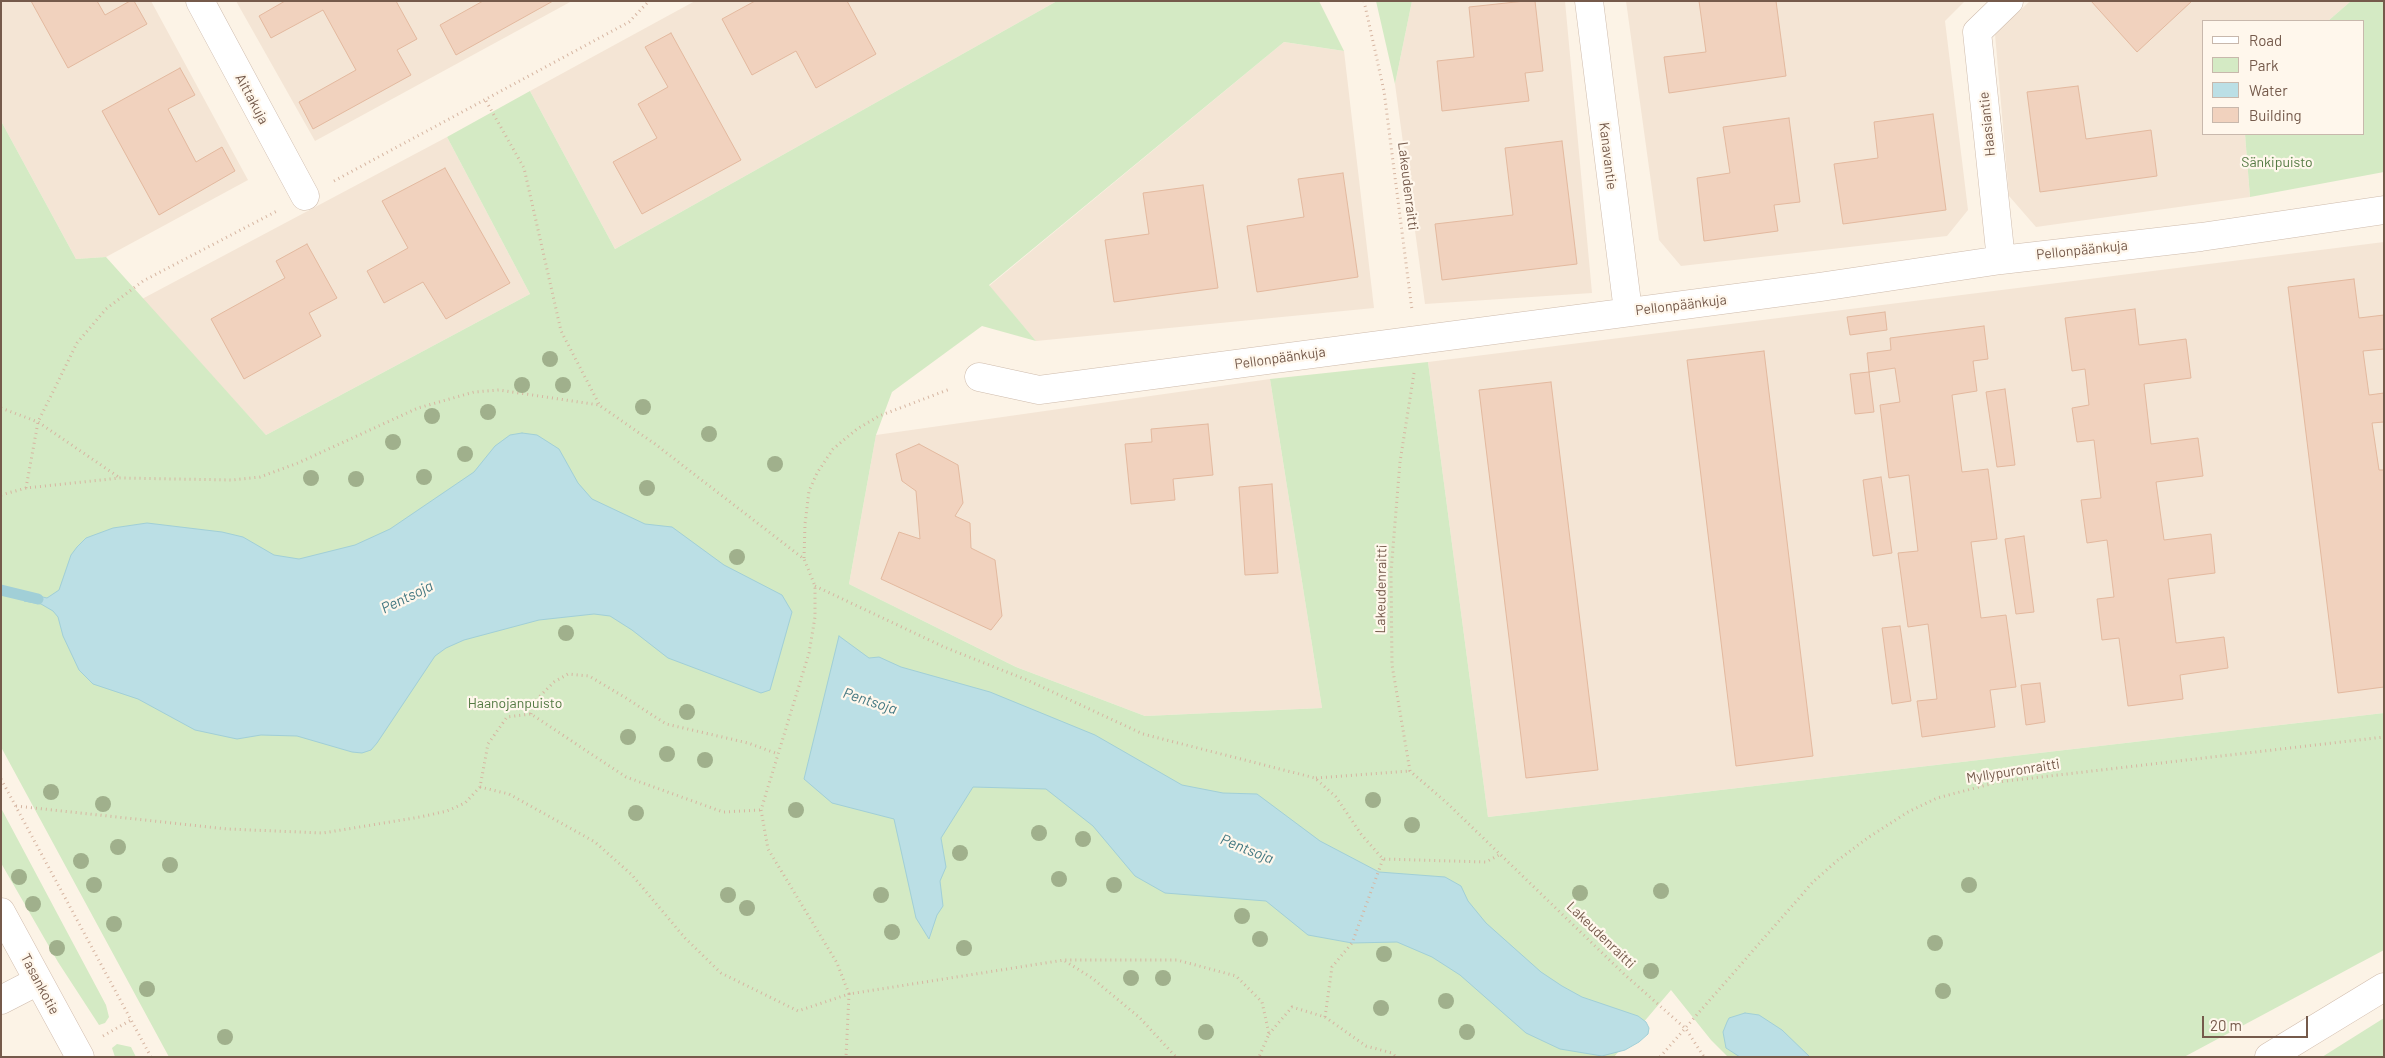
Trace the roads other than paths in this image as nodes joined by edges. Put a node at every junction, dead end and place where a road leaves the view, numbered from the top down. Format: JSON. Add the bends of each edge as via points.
{"nodes":[{"id":1,"x":200,"y":1,"type":"edge"},
{"id":2,"x":1588,"y":1,"type":"edge"},
{"id":3,"x":2009,"y":1,"type":"edge"},
{"id":4,"x":305,"y":196,"type":"road end"},
{"id":5,"x":2384,"y":210,"type":"edge"},
{"id":6,"x":2001,"y":260,"type":"junction"},
{"id":7,"x":1628,"y":311,"type":"junction"},
{"id":8,"x":979,"y":378,"type":"road end"},
{"id":9,"x":1,"y":912,"type":"edge"},
{"id":10,"x":38,"y":980,"type":"junction"},
{"id":11,"x":2384,"y":987,"type":"edge"},
{"id":12,"x":1,"y":1000,"type":"edge"},
{"id":13,"x":80,"y":1057,"type":"edge"},
{"id":14,"x":2269,"y":1057,"type":"edge"}],
"edges":[{"from":1,"to":4,"type":"street","name":"Aittakuja"},
{"from":2,"to":7,"type":"street","name":"Kanavantie"},
{"from":3,"to":6,"type":"street","name":"Haasiantie","via":[[1977,32]]},
{"from":5,"to":6,"type":"street","name":"Pellonpäänkuja","via":[[2201,237]]},
{"from":6,"to":7,"type":"street","name":"Pellonpäänkuja"},
{"from":7,"to":8,"type":"street","name":"Pellonpäänkuja","via":[[1039,390]]},
{"from":9,"to":10,"type":"street","name":"Tasankotie"},
{"from":10,"to":12,"type":"street"},
{"from":10,"to":13,"type":"street","name":"Tasankotie"},
{"from":11,"to":14,"type":"street"}]}
